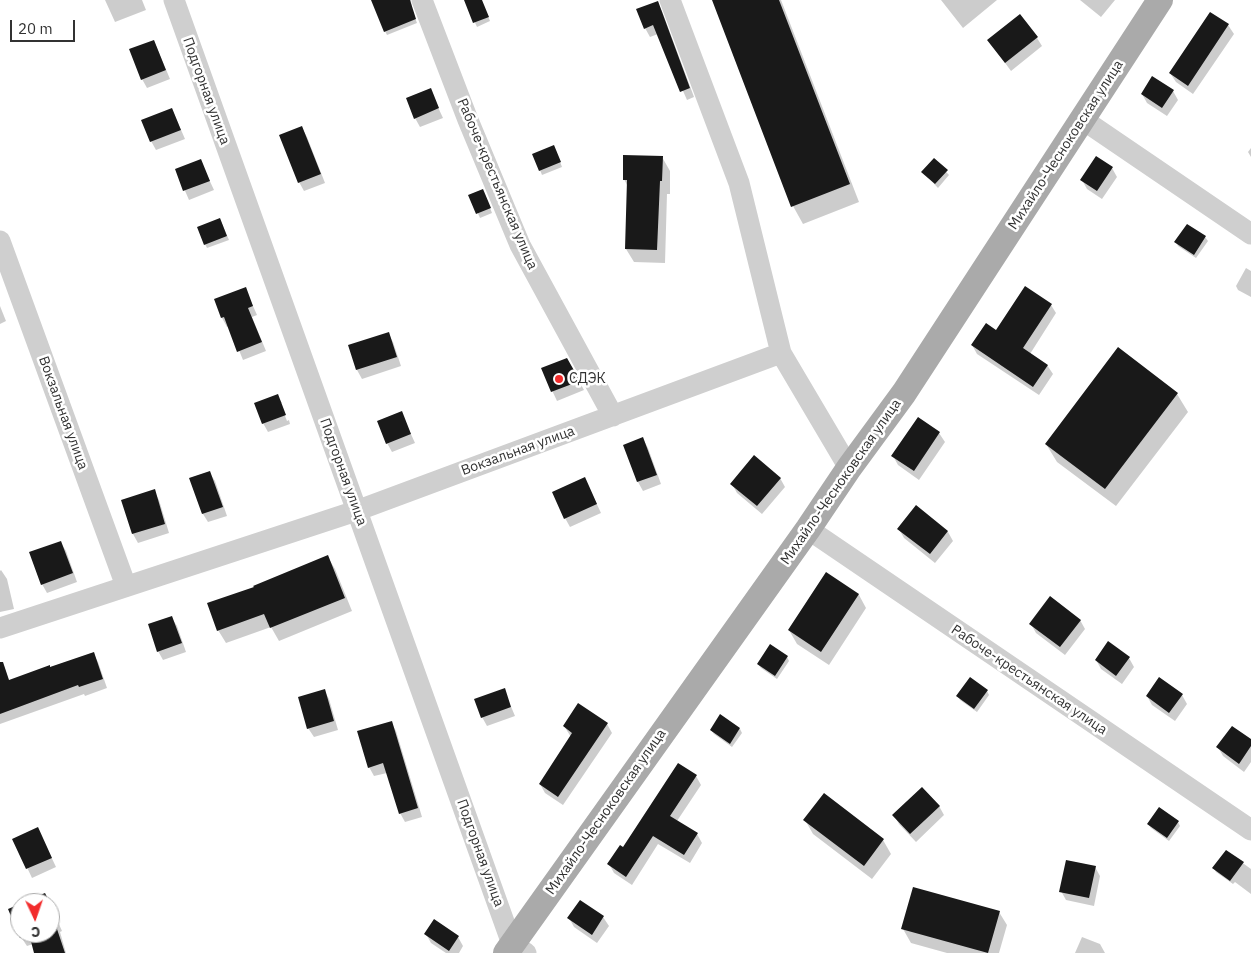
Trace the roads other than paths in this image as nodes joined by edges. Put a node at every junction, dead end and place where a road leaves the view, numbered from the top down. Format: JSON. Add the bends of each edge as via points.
{"nodes":[{"id":1,"x":174,"y":0,"type":"edge"},
{"id":2,"x":422,"y":0,"type":"edge"},
{"id":3,"x":670,"y":0,"type":"edge"},
{"id":4,"x":1160,"y":0,"type":"edge"},
{"id":5,"x":1082,"y":119,"type":"junction"},
{"id":6,"x":1251,"y":234,"type":"edge"},
{"id":7,"x":0,"y":241,"type":"edge"},
{"id":8,"x":781,"y":353,"type":"junction"},
{"id":9,"x":613,"y":416,"type":"junction"},
{"id":10,"x":849,"y":468,"type":"junction"},
{"id":11,"x":356,"y":511,"type":"junction"},
{"id":12,"x":808,"y":529,"type":"junction"},
{"id":13,"x":126,"y":586,"type":"junction"},
{"id":14,"x":0,"y":628,"type":"edge"},
{"id":15,"x":1251,"y":830,"type":"edge"},
{"id":16,"x":515,"y":950,"type":"edge"}],
"edges":[{"from":1,"to":11,"type":"street","name":"Подгорная улица"},
{"from":2,"to":9,"type":"street","name":"Рабоче-крестьянская улица","via":[[520,245]]},
{"from":3,"to":8,"type":"street","via":[[739,183]]},
{"from":4,"to":5,"type":"main road","name":"Михайло-Чесноковская улица"},
{"from":5,"to":6,"type":"street"},
{"from":5,"to":10,"type":"main road","name":"Михайло-Чесноковская улица","via":[[904,393]]},
{"from":7,"to":13,"type":"street","name":"Вокзальная улица"},
{"from":8,"to":9,"type":"street","name":"Вокзальная улица"},
{"from":8,"to":10,"type":"street"},
{"from":9,"to":11,"type":"street","name":"Вокзальная улица"},
{"from":10,"to":12,"type":"main road","name":"Михайло-Чесноковская улица"},
{"from":11,"to":13,"type":"street","name":"Вокзальная улица"},
{"from":11,"to":16,"type":"street","name":"Подгорная улица"},
{"from":12,"to":15,"type":"street","name":"Рабоче-крестьянская улица"},
{"from":12,"to":16,"type":"main road","name":"Михайло-Чесноковская улица"},
{"from":13,"to":14,"type":"street","name":"Вокзальная улица"}]}
